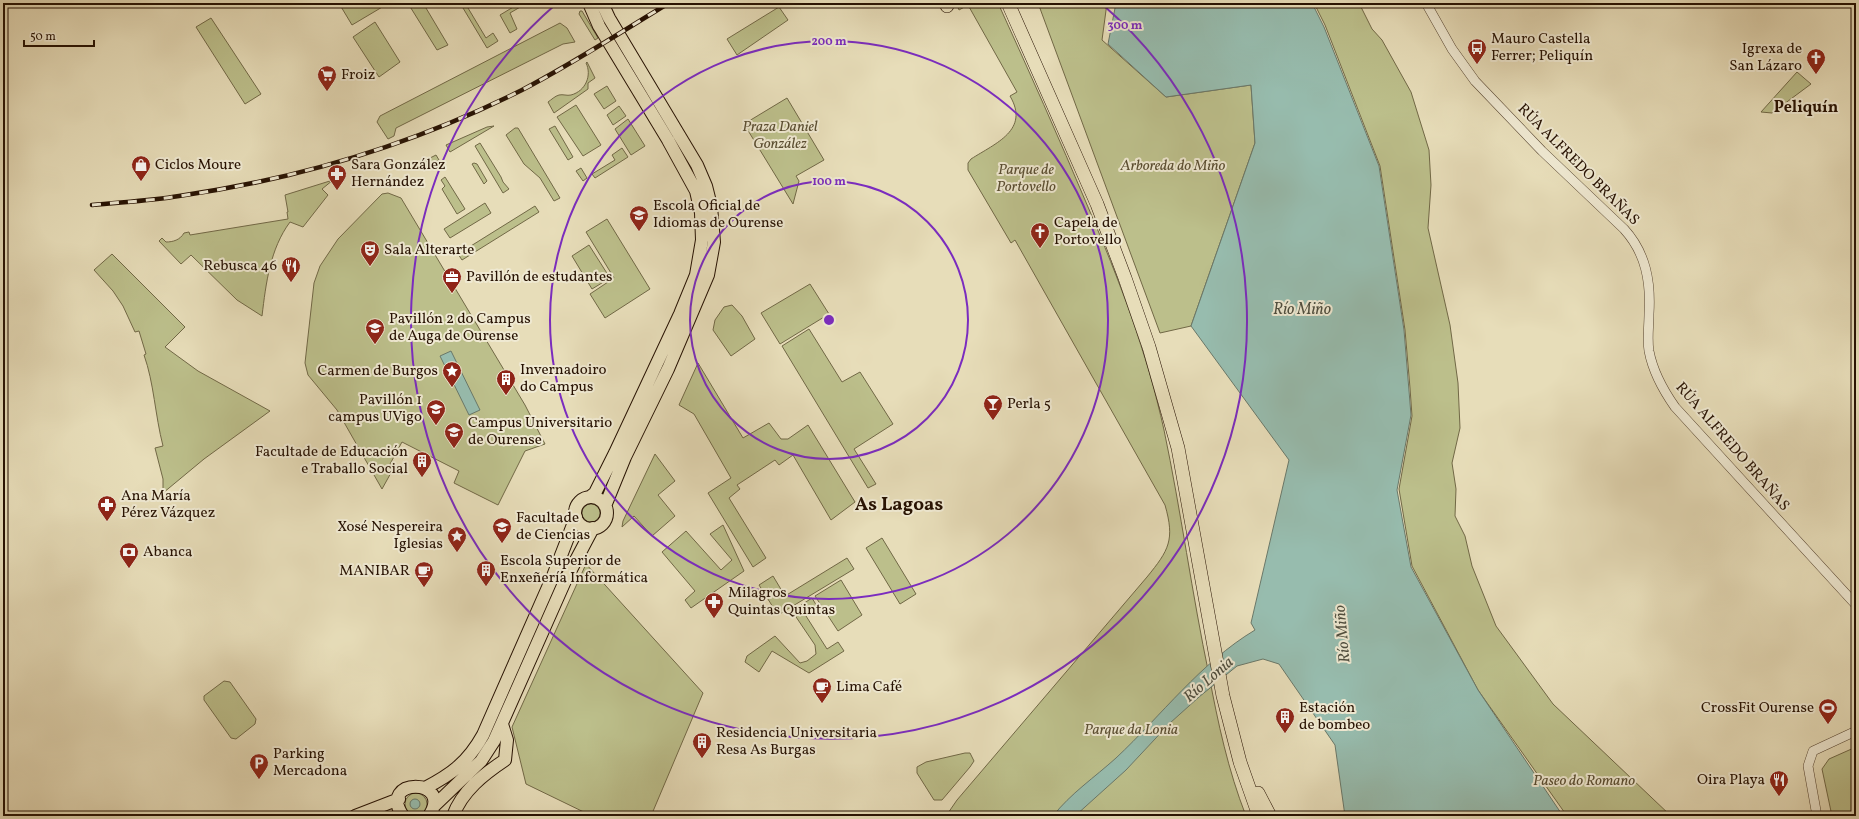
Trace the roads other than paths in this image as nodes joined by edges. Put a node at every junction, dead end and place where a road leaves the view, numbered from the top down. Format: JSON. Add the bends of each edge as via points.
{"nodes":[{"id":1,"x":590,"y":3,"type":"edge"},
{"id":2,"x":602,"y":3,"type":"edge"},
{"id":3,"x":1008,"y":3,"type":"edge"},
{"id":4,"x":1426,"y":3,"type":"edge"},
{"id":5,"x":590,"y":497,"type":"junction"},
{"id":6,"x":605,"y":506,"type":"junction"},
{"id":7,"x":576,"y":517,"type":"junction"},
{"id":8,"x":593,"y":528,"type":"junction"},
{"id":9,"x":1856,"y":605,"type":"edge"},
{"id":10,"x":502,"y":724,"type":"junction"},
{"id":11,"x":1856,"y":731,"type":"edge"},
{"id":12,"x":1240,"y":762,"type":"junction"},
{"id":13,"x":486,"y":774,"type":"junction"},
{"id":14,"x":462,"y":780,"type":"junction"},
{"id":15,"x":424,"y":788,"type":"junction"},
{"id":16,"x":399,"y":799,"type":"junction"},
{"id":17,"x":432,"y":811,"type":"edge"},
{"id":18,"x":1259,"y":813,"type":"edge"},
{"id":19,"x":355,"y":816,"type":"edge"},
{"id":20,"x":403,"y":816,"type":"edge"},
{"id":21,"x":454,"y":816,"type":"edge"},
{"id":22,"x":1270,"y":816,"type":"edge"},
{"id":23,"x":1817,"y":816,"type":"edge"}],
"edges":[{"from":1,"to":5,"type":"main road","via":[[599,26],[696,191],[701,213],[702,240],[696,275],[680,314],[616,453],[595,493]]},
{"from":2,"to":6,"type":"main road","via":[[697,165],[709,196],[714,224],[714,242],[708,274]]},
{"from":3,"to":12,"type":"highway","via":[[1097,204],[1149,347],[1178,448],[1223,696]]},
{"from":4,"to":9,"type":"street","name":"RÚA ALFREDO BRAÑAS","via":[[1452,49],[1475,81],[1624,229],[1635,243],[1644,263],[1650,288],[1648,341],[1651,361],[1660,384],[1675,407]]},
{"from":5,"to":6,"type":"main road","via":[[600,499]]},
{"from":5,"to":7,"type":"main road","via":[[579,502],[575,510]]},
{"from":6,"to":8,"type":"main road","via":[[607,514],[604,521]]},
{"from":7,"to":8,"type":"main road","via":[[584,527]]},
{"from":7,"to":15,"type":"main road","via":[[484,735],[472,754],[454,771]]},
{"from":8,"to":10,"type":"main road","via":[[565,581]]},
{"from":10,"to":13,"type":"main road","via":[[507,740],[505,760]]},
{"from":10,"to":14,"type":"main road","via":[[486,755]]},
{"from":11,"to":23,"type":"street","via":[[1813,751],[1808,766]]},
{"from":12,"to":18,"type":"highway"},
{"from":12,"to":22,"type":"highway"},
{"from":13,"to":14,"type":"main road"},
{"from":13,"to":21,"type":"main road","via":[[465,795]]},
{"from":14,"to":17,"type":"main road"},
{"from":15,"to":16,"type":"main road","via":[[408,788]]},
{"from":15,"to":17,"type":"main road","via":[[432,795]]},
{"from":16,"to":19,"type":"main road"},
{"from":16,"to":20,"type":"main road","via":[[399,810]]}]}
